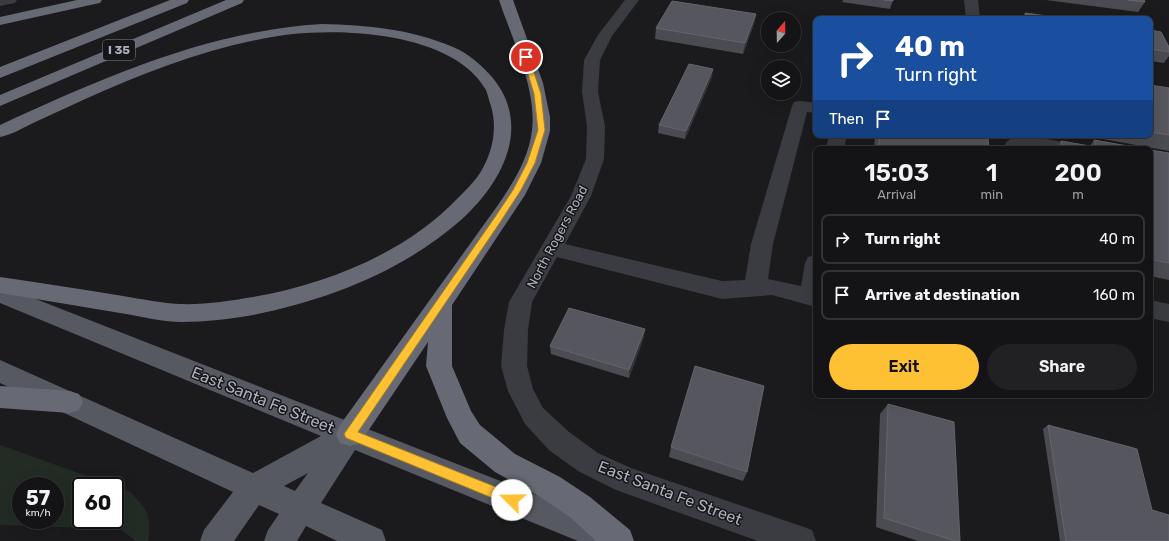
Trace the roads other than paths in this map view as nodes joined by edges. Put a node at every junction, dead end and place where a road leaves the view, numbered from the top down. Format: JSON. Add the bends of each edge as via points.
{"nodes":[{"id":1,"x":10,"y":0,"type":"edge"},
{"id":2,"x":95,"y":0,"type":"edge"},
{"id":3,"x":182,"y":0,"type":"edge"},
{"id":4,"x":237,"y":0,"type":"edge"},
{"id":5,"x":506,"y":0,"type":"edge"},
{"id":6,"x":632,"y":0,"type":"edge"},
{"id":7,"x":971,"y":0,"type":"edge"},
{"id":8,"x":0,"y":2,"type":"edge"},
{"id":9,"x":973,"y":16,"type":"edge"},
{"id":10,"x":0,"y":21,"type":"edge"},
{"id":11,"x":0,"y":73,"type":"edge"},
{"id":12,"x":0,"y":101,"type":"edge"},
{"id":13,"x":813,"y":108,"type":"edge"},
{"id":14,"x":0,"y":132,"type":"edge"},
{"id":15,"x":1014,"y":146,"type":"edge"},
{"id":16,"x":1057,"y":146,"type":"edge"},
{"id":17,"x":551,"y":248,"type":"junction"},
{"id":18,"x":0,"y":286,"type":"edge"},
{"id":19,"x":755,"y":288,"type":"junction"},
{"id":20,"x":0,"y":294,"type":"edge"},
{"id":21,"x":813,"y":297,"type":"edge"},
{"id":22,"x":441,"y":303,"type":"junction"},
{"id":23,"x":1153,"y":310,"type":"edge"},
{"id":24,"x":1169,"y":313,"type":"edge"},
{"id":25,"x":514,"y":366,"type":"joint"},
{"id":26,"x":0,"y":371,"type":"edge"},
{"id":27,"x":0,"y":397,"type":"edge"},
{"id":28,"x":70,"y":402,"type":"junction"},
{"id":29,"x":350,"y":434,"type":"junction"},
{"id":30,"x":254,"y":488,"type":"junction"},
{"id":31,"x":300,"y":509,"type":"junction"},
{"id":32,"x":215,"y":541,"type":"edge"},
{"id":33,"x":279,"y":541,"type":"edge"},
{"id":34,"x":371,"y":541,"type":"edge"},
{"id":35,"x":615,"y":541,"type":"edge"},
{"id":36,"x":619,"y":541,"type":"edge"},
{"id":37,"x":801,"y":541,"type":"edge"}],
"edges":[{"from":1,"to":8,"type":"street"},
{"from":2,"to":10,"type":"highway"},
{"from":3,"to":11,"type":"highway","number":"I 35"},
{"from":4,"to":12,"type":"highway","number":"I 35"},
{"from":5,"to":22,"type":"highway","via":[[538,94],[541,130],[531,163],[517,190]]},
{"from":6,"to":17,"type":"street","name":"North Rogers Road","via":[[605,35],[592,60],[590,92],[596,126],[595,160],[581,196]]},
{"from":7,"to":9,"type":"street"},
{"from":13,"to":19,"type":"street","via":[[800,106],[762,244]]},
{"from":14,"to":18,"type":"highway","via":[[122,78],[201,49],[266,34],[344,28],[406,36],[463,58],[488,81],[496,94],[502,109],[503,126],[501,145],[494,164],[481,186],[462,207],[436,229],[382,263],[308,292],[262,304],[218,311],[181,313]]},
{"from":15,"to":16,"type":"street","via":[[1022,140]]},
{"from":17,"to":19,"type":"street","via":[[722,290]]},
{"from":17,"to":25,"type":"street","name":"North Rogers Road","via":[[521,302]]},
{"from":19,"to":21,"type":"street","via":[[772,287]]},
{"from":20,"to":29,"type":"main road","name":"East Santa Fe Street"},
{"from":22,"to":29,"type":"highway"},
{"from":22,"to":36,"type":"highway","via":[[439,366],[460,418],[470,434],[505,463],[550,487],[580,507]]},
{"from":23,"to":24,"type":"street"},
{"from":25,"to":37,"type":"street","name":"East Santa Fe Street","via":[[521,391],[534,416],[559,441],[588,462],[626,480]]},
{"from":26,"to":28,"type":"main road"},
{"from":27,"to":28,"type":"highway"},
{"from":28,"to":30,"type":"main road"},
{"from":29,"to":30,"type":"main road"},
{"from":29,"to":31,"type":"main road"},
{"from":29,"to":35,"type":"main road","name":"East Santa Fe Street"},
{"from":30,"to":31,"type":"main road"},
{"from":30,"to":32,"type":"main road"},
{"from":31,"to":33,"type":"main road"},
{"from":31,"to":34,"type":"main road"}]}
